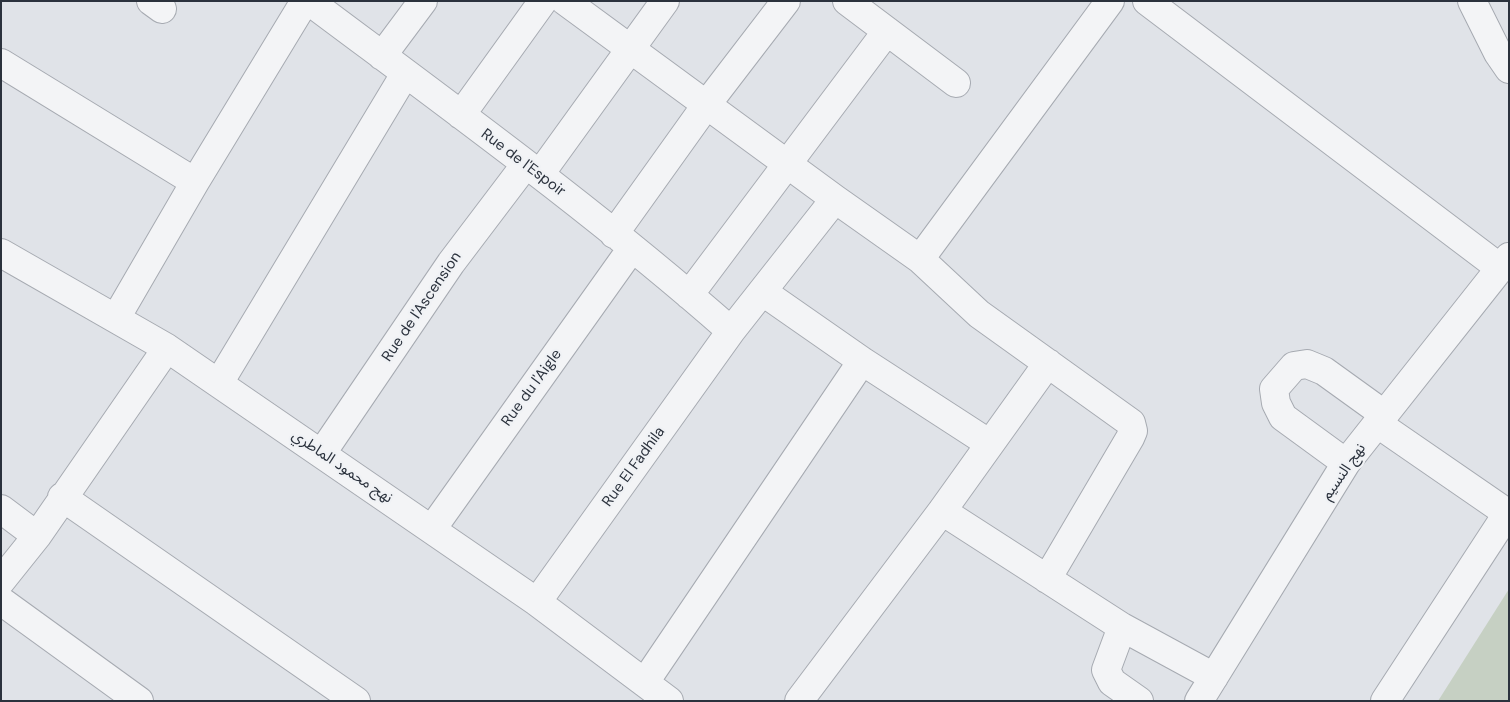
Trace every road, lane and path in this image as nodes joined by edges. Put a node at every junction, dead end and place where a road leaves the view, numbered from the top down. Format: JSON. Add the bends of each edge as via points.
{"nodes":[{"id":1,"x":305,"y":1,"type":"edge"},
{"id":2,"x":309,"y":1,"type":"edge"},
{"id":3,"x":423,"y":1,"type":"edge"},
{"id":4,"x":543,"y":1,"type":"edge"},
{"id":5,"x":565,"y":1,"type":"edge"},
{"id":6,"x":665,"y":1,"type":"edge"},
{"id":7,"x":786,"y":1,"type":"edge"},
{"id":8,"x":846,"y":1,"type":"edge"},
{"id":9,"x":1110,"y":1,"type":"edge"},
{"id":10,"x":1147,"y":1,"type":"edge"},
{"id":11,"x":1472,"y":1,"type":"edge"},
{"id":12,"x":887,"y":31,"type":"junction"},
{"id":13,"x":631,"y":50,"type":"junction"},
{"id":14,"x":382,"y":56,"type":"junction"},
{"id":15,"x":1,"y":63,"type":"edge"},
{"id":16,"x":1509,"y":69,"type":"edge"},
{"id":17,"x":405,"y":74,"type":"junction"},
{"id":18,"x":956,"y":83,"type":"dead end"},
{"id":19,"x":707,"y":104,"type":"junction"},
{"id":20,"x":461,"y":115,"type":"junction"},
{"id":21,"x":788,"y":164,"type":"junction"},
{"id":22,"x":533,"y":169,"type":"junction"},
{"id":23,"x":195,"y":182,"type":"junction"},
{"id":24,"x":835,"y":199,"type":"junction"},
{"id":25,"x":623,"y":241,"type":"junction"},
{"id":26,"x":1,"y":253,"type":"edge"},
{"id":27,"x":920,"y":259,"type":"junction"},
{"id":28,"x":1504,"y":262,"type":"edge"},
{"id":29,"x":763,"y":292,"type":"junction"},
{"id":30,"x":689,"y":295,"type":"junction"},
{"id":31,"x":116,"y":318,"type":"junction"},
{"id":32,"x":731,"y":331,"type":"junction"},
{"id":33,"x":167,"y":348,"type":"junction"},
{"id":34,"x":862,"y":361,"type":"junction"},
{"id":35,"x":1048,"y":364,"type":"junction"},
{"id":36,"x":219,"y":383,"type":"junction"},
{"id":37,"x":1382,"y":420,"type":"junction"},
{"id":38,"x":990,"y":444,"type":"junction"},
{"id":39,"x":322,"y":453,"type":"junction"},
{"id":40,"x":1346,"y":463,"type":"junction"},
{"id":41,"x":62,"y":497,"type":"junction"},
{"id":42,"x":1,"y":509,"type":"edge"},
{"id":43,"x":942,"y":511,"type":"junction"},
{"id":44,"x":1508,"y":512,"type":"edge"},
{"id":45,"x":432,"y":529,"type":"junction"},
{"id":46,"x":36,"y":536,"type":"junction"},
{"id":47,"x":1047,"y":579,"type":"junction"},
{"id":48,"x":1,"y":581,"type":"edge"},
{"id":49,"x":1,"y":601,"type":"edge"},
{"id":50,"x":537,"y":602,"type":"junction"},
{"id":51,"x":1122,"y":627,"type":"junction"},
{"id":52,"x":645,"y":682,"type":"junction"},
{"id":53,"x":1206,"y":694,"type":"edge"},
{"id":54,"x":139,"y":701,"type":"edge"},
{"id":55,"x":356,"y":701,"type":"edge"},
{"id":56,"x":669,"y":701,"type":"edge"},
{"id":57,"x":799,"y":701,"type":"edge"},
{"id":58,"x":1139,"y":701,"type":"edge"},
{"id":59,"x":1385,"y":701,"type":"edge"}],
"edges":[{"from":1,"to":23,"type":"street"},
{"from":2,"to":14,"type":"street","name":"Rue de l'Espoir"},
{"from":3,"to":14,"type":"street"},
{"from":4,"to":20,"type":"street"},
{"from":5,"to":13,"type":"street"},
{"from":6,"to":13,"type":"street","name":"Rue de l'Ascension"},
{"from":7,"to":19,"type":"street","name":"Rue du l'Aigle"},
{"from":8,"to":12,"type":"street"},
{"from":9,"to":27,"type":"street"},
{"from":10,"to":28,"type":"street"},
{"from":11,"to":16,"type":"street"},
{"from":12,"to":18,"type":"street"},
{"from":12,"to":21,"type":"street"},
{"from":13,"to":19,"type":"street"},
{"from":13,"to":22,"type":"street","name":"Rue de l'Ascension"},
{"from":14,"to":17,"type":"street","name":"Rue de l'Espoir"},
{"from":15,"to":23,"type":"street"},
{"from":17,"to":20,"type":"street","name":"Rue de l'Espoir"},
{"from":17,"to":36,"type":"street"},
{"from":19,"to":21,"type":"street"},
{"from":19,"to":25,"type":"street","name":"Rue du l'Aigle"},
{"from":20,"to":22,"type":"street","name":"Rue de l'Espoir"},
{"from":21,"to":24,"type":"street"},
{"from":21,"to":30,"type":"street"},
{"from":22,"to":25,"type":"street","name":"Rue de l'Espoir"},
{"from":22,"to":39,"type":"street","name":"Rue de l'Ascension","via":[[435,286]]},
{"from":23,"to":31,"type":"street"},
{"from":24,"to":27,"type":"street"},
{"from":24,"to":29,"type":"street","name":"Rue El Fadhila"},
{"from":25,"to":30,"type":"street","name":"Rue de l'Espoir"},
{"from":25,"to":45,"type":"street","name":"Rue du l'Aigle"},
{"from":26,"to":31,"type":"street","name":"نهج محمود الماطري"},
{"from":27,"to":35,"type":"street","via":[[979,314]]},
{"from":28,"to":37,"type":"street","name":"نهج النسيم"},
{"from":29,"to":32,"type":"street","name":"Rue El Fadhila"},
{"from":29,"to":34,"type":"street"},
{"from":30,"to":32,"type":"street","name":"Rue de l'Espoir"},
{"from":31,"to":33,"type":"street","name":"نهج محمود الماطري"},
{"from":32,"to":50,"type":"street","name":"Rue El Fadhila"},
{"from":33,"to":36,"type":"street","name":"نهج محمود الماطري"},
{"from":33,"to":41,"type":"street"},
{"from":34,"to":38,"type":"street"},
{"from":34,"to":52,"type":"street"},
{"from":35,"to":38,"type":"street"},
{"from":35,"to":47,"type":"street","via":[[1131,423],[1133,431]]},
{"from":36,"to":39,"type":"street","name":"نهج محمود الماطري"},
{"from":37,"to":40,"type":"street","name":"نهج النسيم"},
{"from":37,"to":40,"type":"street","via":[[1324,371],[1307,364],[1294,366],[1274,389],[1283,417]]},
{"from":37,"to":44,"type":"street"},
{"from":38,"to":43,"type":"street"},
{"from":39,"to":45,"type":"street","name":"نهج محمود الماطري"},
{"from":40,"to":53,"type":"street","name":"نهج النسيم"},
{"from":41,"to":46,"type":"street"},
{"from":41,"to":55,"type":"street"},
{"from":42,"to":46,"type":"street"},
{"from":43,"to":47,"type":"street"},
{"from":43,"to":57,"type":"street"},
{"from":44,"to":59,"type":"street"},
{"from":45,"to":50,"type":"street","name":"نهج محمود الماطري"},
{"from":46,"to":48,"type":"street"},
{"from":47,"to":51,"type":"street"},
{"from":49,"to":54,"type":"street"},
{"from":50,"to":52,"type":"street","name":"نهج محمود الماطري"},
{"from":51,"to":53,"type":"street"},
{"from":51,"to":58,"type":"street","via":[[1106,670],[1112,682]]},
{"from":52,"to":56,"type":"street","name":"نهج محمود الماطري"}]}
